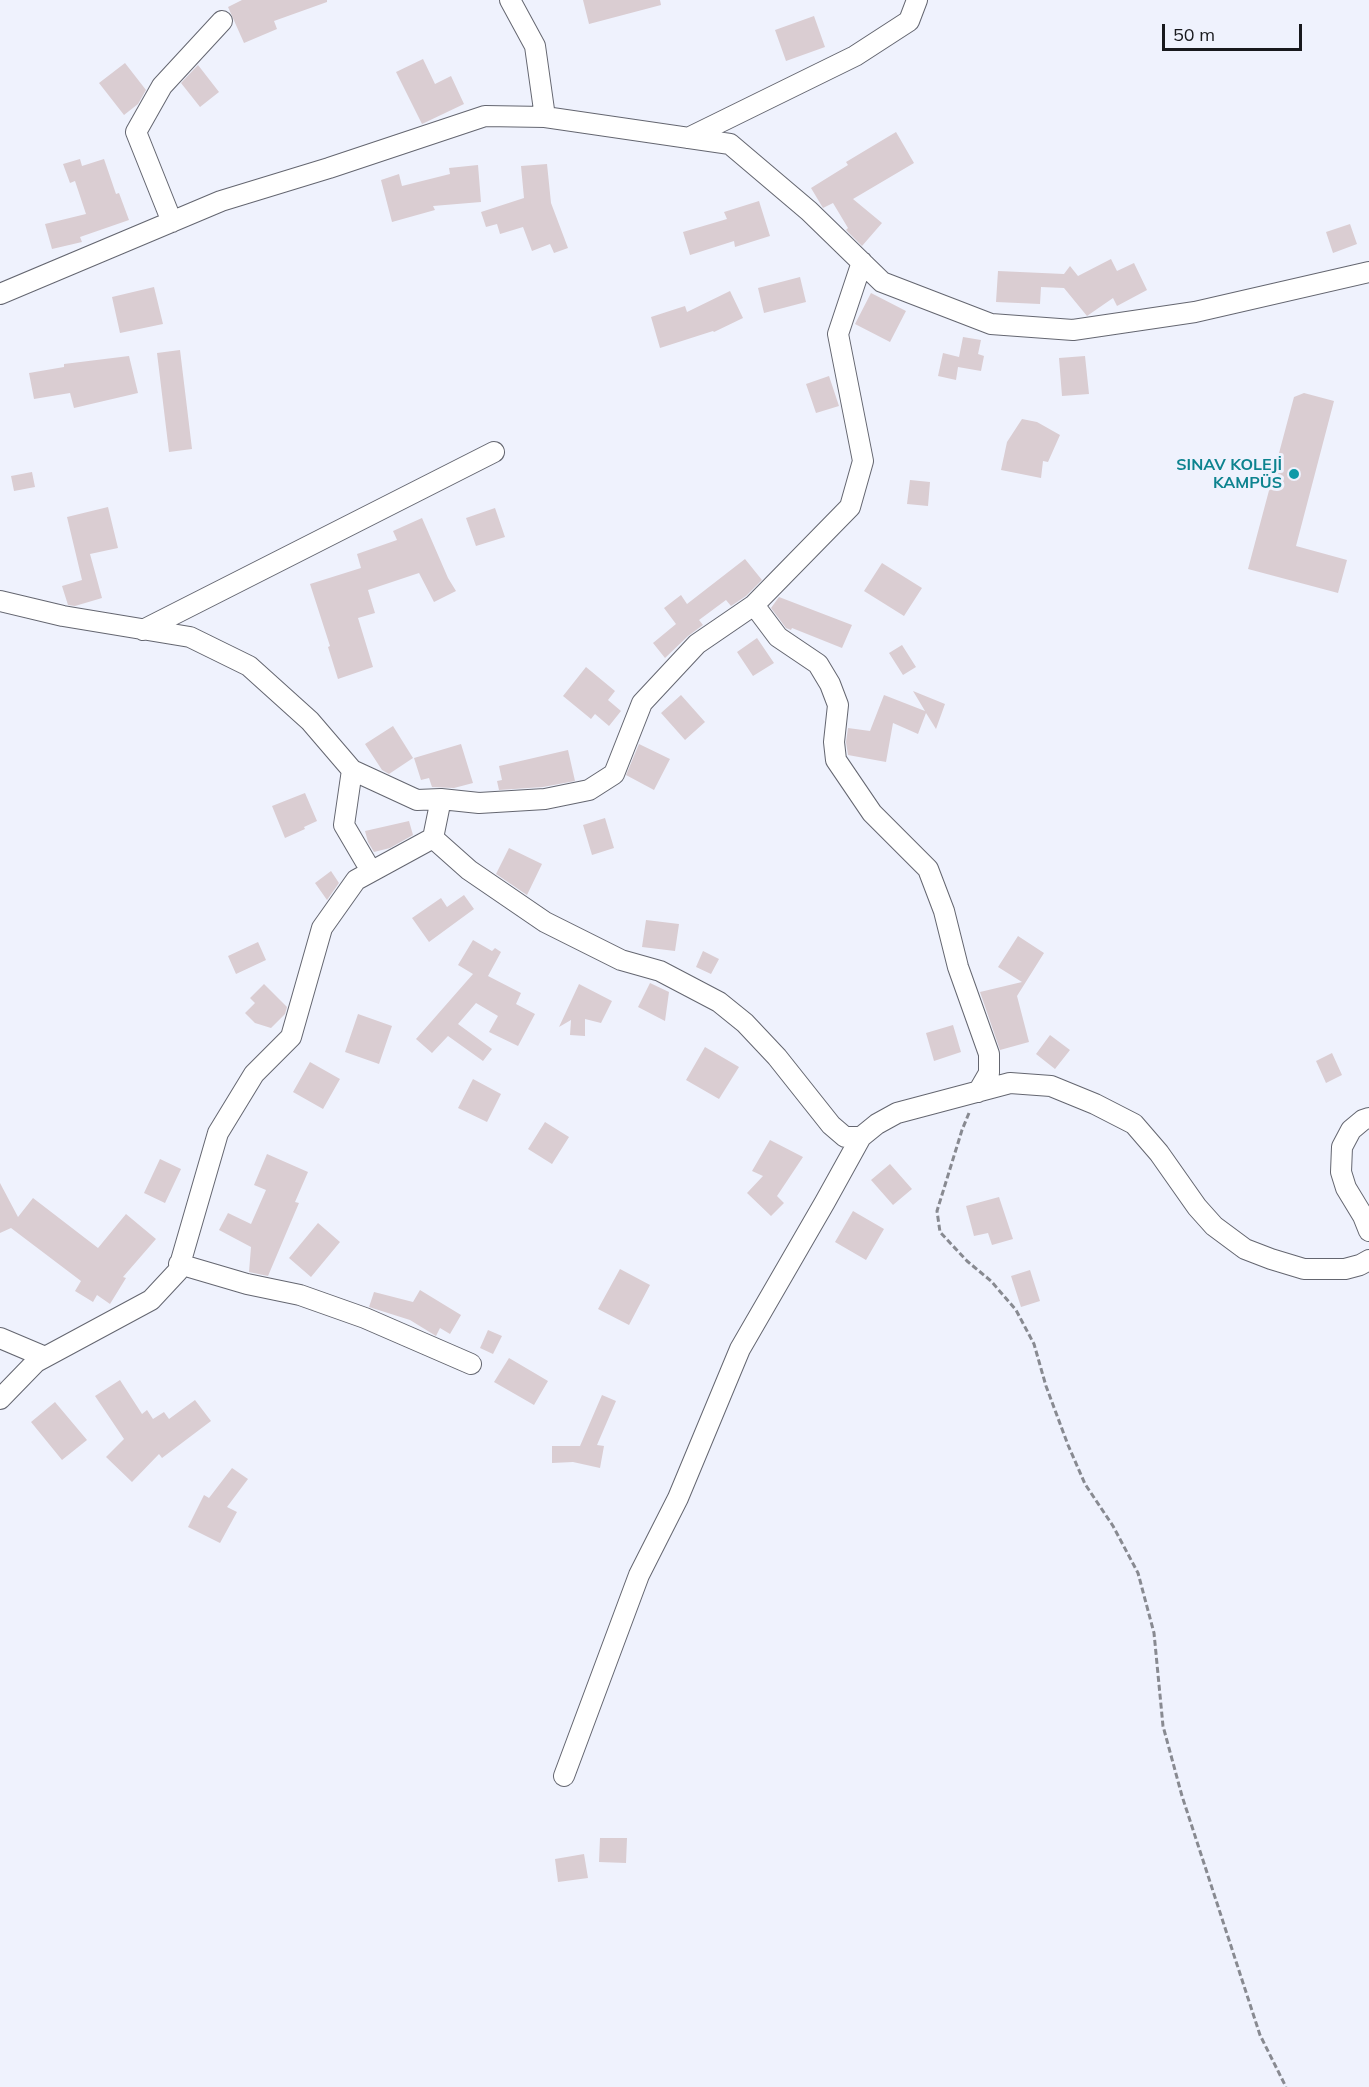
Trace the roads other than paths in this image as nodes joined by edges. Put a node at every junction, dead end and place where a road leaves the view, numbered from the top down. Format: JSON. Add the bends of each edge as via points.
{"nodes":[{"id":1,"x":510,"y":0,"type":"edge"},
{"id":2,"x":917,"y":0,"type":"edge"},
{"id":3,"x":222,"y":21,"type":"dead end"},
{"id":4,"x":545,"y":117,"type":"junction"},
{"id":5,"x":688,"y":138,"type":"junction"},
{"id":6,"x":172,"y":222,"type":"junction"},
{"id":7,"x":862,"y":262,"type":"junction"},
{"id":8,"x":1369,"y":272,"type":"edge"},
{"id":9,"x":0,"y":294,"type":"edge"},
{"id":10,"x":494,"y":452,"type":"dead end"},
{"id":11,"x":0,"y":601,"type":"edge"},
{"id":12,"x":754,"y":605,"type":"junction"},
{"id":13,"x":143,"y":630,"type":"junction"},
{"id":14,"x":352,"y":770,"type":"junction"},
{"id":15,"x":441,"y":799,"type":"junction"},
{"id":16,"x":433,"y":838,"type":"junction"},
{"id":17,"x":371,"y":872,"type":"junction"},
{"id":18,"x":978,"y":1092,"type":"junction"},
{"id":19,"x":1369,"y":1118,"type":"edge"},
{"id":20,"x":861,"y":1137,"type":"junction"},
{"id":21,"x":1369,"y":1231,"type":"edge"},
{"id":22,"x":1369,"y":1260,"type":"edge"},
{"id":23,"x":179,"y":1264,"type":"junction"},
{"id":24,"x":0,"y":1338,"type":"edge"},
{"id":25,"x":45,"y":1357,"type":"junction"},
{"id":26,"x":471,"y":1364,"type":"dead end"},
{"id":27,"x":0,"y":1400,"type":"edge"},
{"id":28,"x":564,"y":1776,"type":"dead end"}],
"edges":[{"from":1,"to":4,"type":"street","via":[[536,46]]},
{"from":2,"to":5,"type":"street","via":[[909,21],[855,56]]},
{"from":3,"to":6,"type":"street","via":[[162,86],[136,132]]},
{"from":4,"to":5,"type":"street"},
{"from":4,"to":6,"type":"street","via":[[485,116],[222,201]]},
{"from":5,"to":7,"type":"street","via":[[730,144]]},
{"from":6,"to":9,"type":"street"},
{"from":7,"to":8,"type":"street","via":[[882,282],[991,324],[1073,330],[1195,312]]},
{"from":7,"to":12,"type":"street","via":[[838,334],[862,461],[850,507]]},
{"from":10,"to":13,"type":"street"},
{"from":11,"to":13,"type":"street"},
{"from":12,"to":15,"type":"street","via":[[697,644],[642,704],[614,774],[589,790],[544,799],[479,803]]},
{"from":12,"to":18,"type":"street","via":[[778,637],[818,664],[838,705],[836,760],[872,813],[928,869],[989,1054],[989,1073]]},
{"from":13,"to":14,"type":"street","via":[[190,637],[249,666],[310,721]]},
{"from":14,"to":15,"type":"street","via":[[417,800]]},
{"from":14,"to":17,"type":"street","via":[[344,825]]},
{"from":15,"to":16,"type":"street"},
{"from":16,"to":17,"type":"street"},
{"from":16,"to":20,"type":"street","via":[[469,870],[545,922],[621,960],[660,971],[719,1002],[777,1057],[831,1125],[845,1137]]},
{"from":17,"to":23,"type":"street","via":[[356,880],[322,928],[291,1038],[254,1074],[219,1133]]},
{"from":18,"to":20,"type":"street","via":[[897,1113]]},
{"from":18,"to":22,"type":"street","via":[[1010,1083],[1051,1086],[1134,1125],[1214,1226],[1245,1249],[1304,1269],[1345,1269]]},
{"from":19,"to":21,"type":"street","via":[[1352,1130],[1342,1147],[1341,1172]]},
{"from":20,"to":28,"type":"street","via":[[740,1349],[678,1498],[639,1575]]},
{"from":23,"to":25,"type":"street","via":[[178,1271],[151,1300]]},
{"from":23,"to":26,"type":"street","via":[[300,1295]]},
{"from":24,"to":25,"type":"street"},
{"from":25,"to":27,"type":"street"}]}
